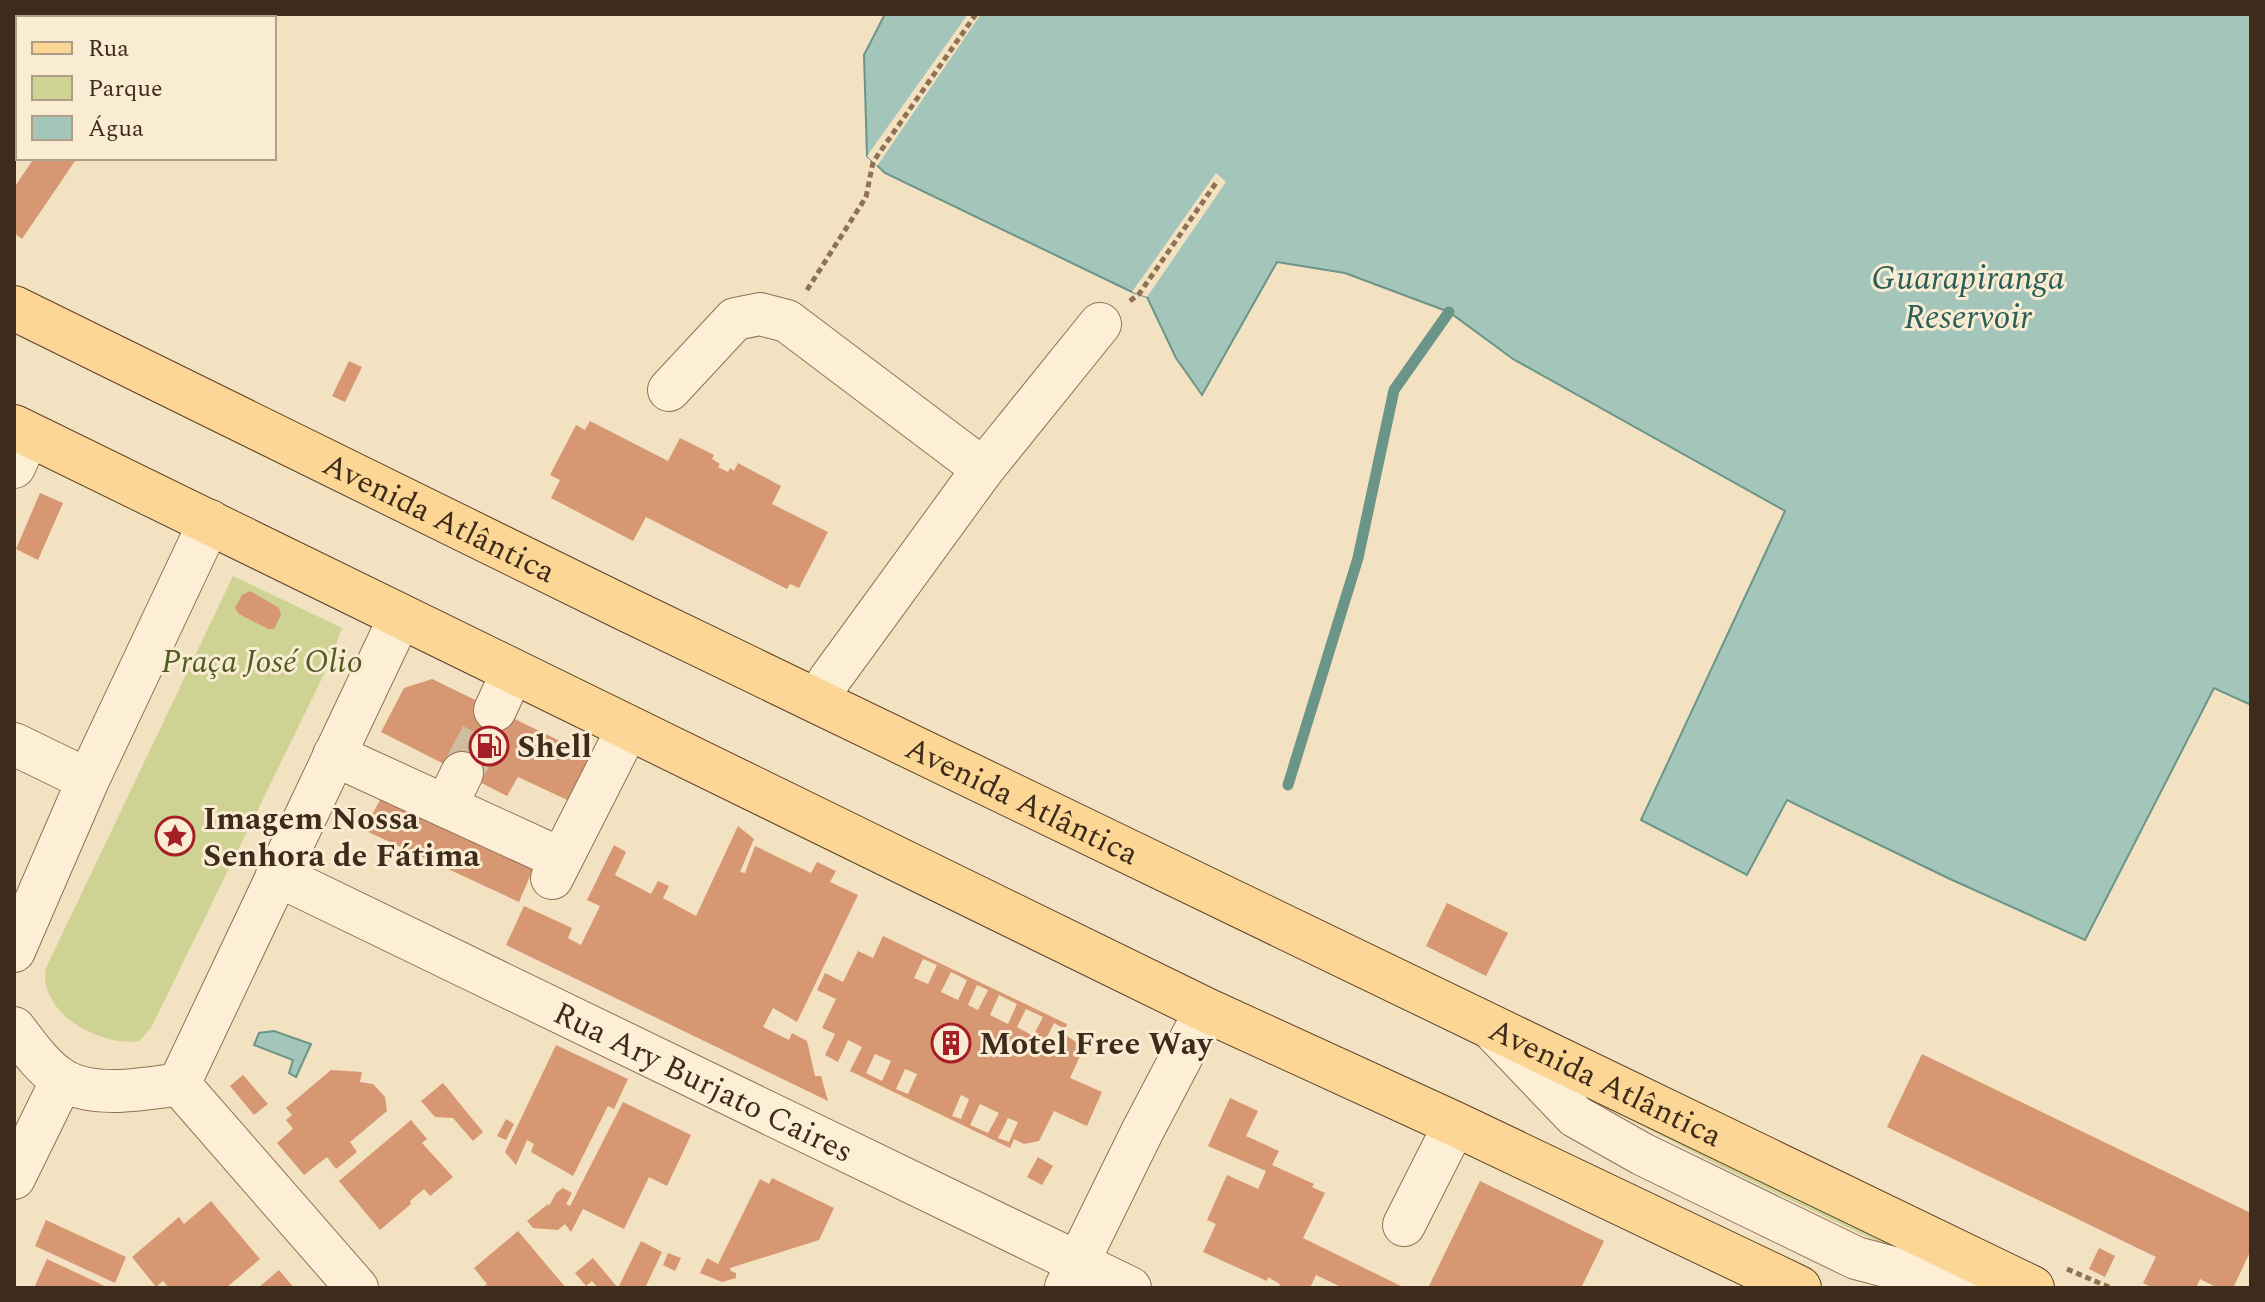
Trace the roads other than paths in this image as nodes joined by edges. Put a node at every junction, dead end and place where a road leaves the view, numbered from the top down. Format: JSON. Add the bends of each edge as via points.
{"nodes":[{"id":1,"x":14,"y":308,"type":"edge"},
{"id":2,"x":1100,"y":324,"type":"road end"},
{"id":3,"x":669,"y":390,"type":"dead end"},
{"id":4,"x":19,"y":442,"type":"edge"},
{"id":5,"x":983,"y":469,"type":"junction"},
{"id":6,"x":210,"y":521,"type":"junction"},
{"id":7,"x":400,"y":617,"type":"junction"},
{"id":8,"x":817,"y":701,"type":"junction"},
{"id":9,"x":628,"y":728,"type":"junction"},
{"id":10,"x":14,"y":744,"type":"edge"},
{"id":11,"x":334,"y":755,"type":"junction"},
{"id":12,"x":88,"y":780,"type":"junction"},
{"id":13,"x":277,"y":875,"type":"junction"},
{"id":14,"x":14,"y":951,"type":"edge"},
{"id":15,"x":1206,"y":1010,"type":"junction"},
{"id":16,"x":14,"y":1028,"type":"edge"},
{"id":17,"x":62,"y":1080,"type":"junction"},
{"id":18,"x":179,"y":1084,"type":"junction"},
{"id":19,"x":1455,"y":1124,"type":"junction"},
{"id":20,"x":14,"y":1178,"type":"edge"},
{"id":21,"x":1404,"y":1225,"type":"dead end"},
{"id":22,"x":1071,"y":1275,"type":"edge"},
{"id":23,"x":1995,"y":1278,"type":"edge"},
{"id":24,"x":357,"y":1288,"type":"edge"},
{"id":25,"x":1130,"y":1288,"type":"edge"},
{"id":26,"x":1799,"y":1288,"type":"edge"}],
"edges":[{"from":1,"to":8,"type":"main road","name":"Avenida Atlântica"},
{"from":2,"to":5,"type":"street"},
{"from":3,"to":5,"type":"street","via":[[735,319],[760,314],[787,321]]},
{"from":4,"to":6,"type":"main road"},
{"from":5,"to":8,"type":"street"},
{"from":6,"to":7,"type":"main road"},
{"from":6,"to":12,"type":"street"},
{"from":7,"to":9,"type":"main road","via":[[504,691]]},
{"from":7,"to":11,"type":"street"},
{"from":8,"to":23,"type":"main road","name":"Avenida Atlântica","via":[[1486,1023]]},
{"from":9,"to":11,"type":"street","via":[[557,868],[454,790]]},
{"from":9,"to":15,"type":"main road"},
{"from":10,"to":12,"type":"street"},
{"from":11,"to":13,"type":"street"},
{"from":12,"to":14,"type":"street"},
{"from":13,"to":18,"type":"street"},
{"from":13,"to":22,"type":"street","name":"Rua Ary Burjato Caires"},
{"from":15,"to":19,"type":"main road"},
{"from":15,"to":22,"type":"street"},
{"from":16,"to":17,"type":"street"},
{"from":17,"to":18,"type":"street","via":[[100,1091]]},
{"from":17,"to":20,"type":"street"},
{"from":18,"to":24,"type":"street"},
{"from":19,"to":21,"type":"street"},
{"from":19,"to":26,"type":"main road"},
{"from":22,"to":25,"type":"street","name":"Rua Ary Burjato Caires"}]}
